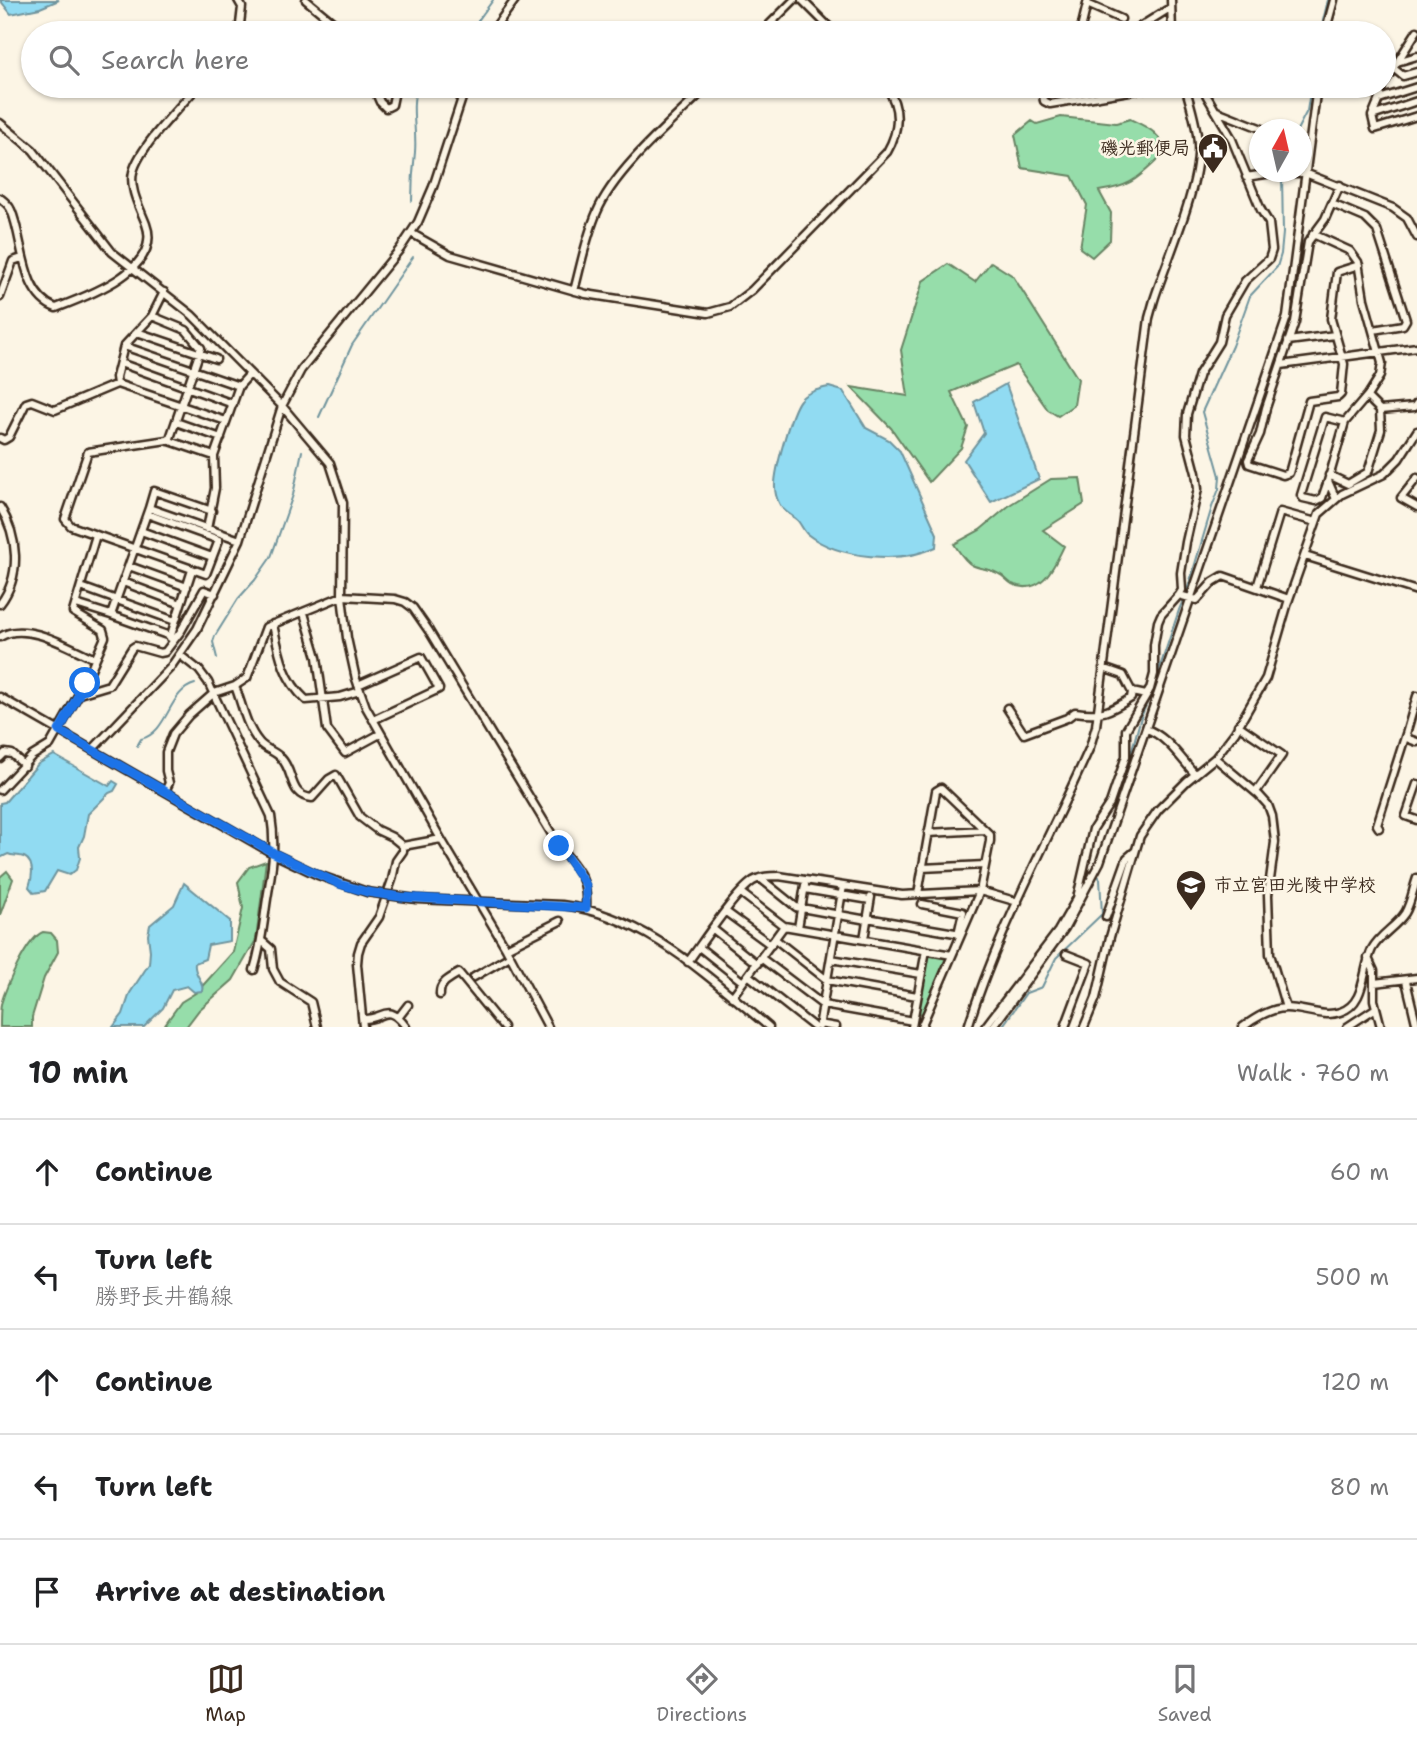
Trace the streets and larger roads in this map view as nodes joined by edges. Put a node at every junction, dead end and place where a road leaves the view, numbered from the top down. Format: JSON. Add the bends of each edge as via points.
{"nodes":[{"id":1,"x":238,"y":0,"type":"edge"},
{"id":2,"x":306,"y":0,"type":"edge"},
{"id":3,"x":515,"y":0,"type":"edge"},
{"id":4,"x":794,"y":0,"type":"edge"},
{"id":5,"x":802,"y":0,"type":"edge"},
{"id":6,"x":1171,"y":0,"type":"edge"},
{"id":7,"x":1334,"y":0,"type":"edge"},
{"id":8,"x":1088,"y":2,"type":"edge"},
{"id":9,"x":1170,"y":8,"type":"junction"},
{"id":10,"x":1121,"y":19,"type":"dead end"},
{"id":11,"x":240,"y":21,"type":"edge"},
{"id":12,"x":331,"y":21,"type":"edge"},
{"id":13,"x":500,"y":21,"type":"edge"},
{"id":14,"x":773,"y":21,"type":"edge"},
{"id":15,"x":823,"y":21,"type":"edge"},
{"id":16,"x":1083,"y":21,"type":"edge"},
{"id":17,"x":1151,"y":21,"type":"edge"},
{"id":18,"x":1171,"y":21,"type":"edge"},
{"id":19,"x":1328,"y":21,"type":"edge"},
{"id":20,"x":1417,"y":31,"type":"edge"},
{"id":21,"x":1417,"y":56,"type":"edge"},
{"id":22,"x":1396,"y":63,"type":"edge"},
{"id":23,"x":1396,"y":65,"type":"edge"},
{"id":24,"x":1396,"y":66,"type":"edge"},
{"id":25,"x":1417,"y":72,"type":"edge"},
{"id":26,"x":1417,"y":87,"type":"edge"},
{"id":27,"x":1396,"y":94,"type":"edge"},
{"id":28,"x":188,"y":98,"type":"edge"},
{"id":29,"x":378,"y":98,"type":"edge"},
{"id":30,"x":393,"y":98,"type":"edge"},
{"id":31,"x":462,"y":98,"type":"edge"},
{"id":32,"x":696,"y":98,"type":"edge"},
{"id":33,"x":893,"y":98,"type":"edge"},
{"id":34,"x":1043,"y":98,"type":"edge"},
{"id":35,"x":1087,"y":98,"type":"edge"},
{"id":36,"x":1188,"y":98,"type":"edge"},
{"id":37,"x":1209,"y":98,"type":"edge"},
{"id":38,"x":1315,"y":98,"type":"edge"},
{"id":39,"x":1383,"y":98,"type":"edge"},
{"id":40,"x":1380,"y":99,"type":"joint"},
{"id":41,"x":1417,"y":101,"type":"edge"},
{"id":42,"x":1217,"y":111,"type":"junction"},
{"id":43,"x":1372,"y":116,"type":"junction"},
{"id":44,"x":1417,"y":116,"type":"edge"},
{"id":45,"x":0,"y":123,"type":"edge"},
{"id":46,"x":1249,"y":124,"type":"edge"},
{"id":47,"x":1312,"y":126,"type":"edge"},
{"id":48,"x":1312,"y":175,"type":"edge"},
{"id":49,"x":1246,"y":177,"type":"junction"},
{"id":50,"x":1249,"y":177,"type":"edge"},
{"id":51,"x":1305,"y":182,"type":"edge"},
{"id":52,"x":1340,"y":185,"type":"junction"},
{"id":53,"x":0,"y":198,"type":"edge"},
{"id":54,"x":1332,"y":204,"type":"junction"},
{"id":55,"x":1417,"y":214,"type":"edge"},
{"id":56,"x":1407,"y":218,"type":"junction"},
{"id":57,"x":411,"y":233,"type":"junction"},
{"id":58,"x":1313,"y":234,"type":"junction"},
{"id":59,"x":1417,"y":237,"type":"edge"},
{"id":60,"x":22,"y":258,"type":"junction"},
{"id":61,"x":1359,"y":265,"type":"junction"},
{"id":62,"x":132,"y":270,"type":"junction"},
{"id":63,"x":575,"y":291,"type":"junction"},
{"id":64,"x":164,"y":292,"type":"junction"},
{"id":65,"x":0,"y":297,"type":"edge"},
{"id":66,"x":152,"y":316,"type":"junction"},
{"id":67,"x":1373,"y":330,"type":"junction"},
{"id":68,"x":137,"y":332,"type":"junction"},
{"id":69,"x":1335,"y":335,"type":"junction"},
{"id":70,"x":1289,"y":341,"type":"junction"},
{"id":71,"x":124,"y":346,"type":"junction"},
{"id":72,"x":1417,"y":347,"type":"edge"},
{"id":73,"x":1379,"y":352,"type":"junction"},
{"id":74,"x":199,"y":354,"type":"junction"},
{"id":75,"x":1342,"y":357,"type":"junction"},
{"id":76,"x":216,"y":359,"type":"dead end"},
{"id":77,"x":120,"y":363,"type":"junction"},
{"id":78,"x":1281,"y":365,"type":"junction"},
{"id":79,"x":193,"y":370,"type":"junction"},
{"id":80,"x":249,"y":375,"type":"junction"},
{"id":81,"x":117,"y":384,"type":"junction"},
{"id":82,"x":239,"y":386,"type":"junction"},
{"id":83,"x":187,"y":388,"type":"junction"},
{"id":84,"x":1367,"y":397,"type":"junction"},
{"id":85,"x":1417,"y":403,"type":"edge"},
{"id":86,"x":233,"y":404,"type":"junction"},
{"id":87,"x":181,"y":405,"type":"junction"},
{"id":88,"x":282,"y":406,"type":"junction"},
{"id":89,"x":1380,"y":410,"type":"junction"},
{"id":90,"x":226,"y":421,"type":"junction"},
{"id":91,"x":176,"y":422,"type":"junction"},
{"id":92,"x":1345,"y":422,"type":"junction"},
{"id":93,"x":1417,"y":431,"type":"edge"},
{"id":94,"x":0,"y":438,"type":"edge"},
{"id":95,"x":221,"y":438,"type":"junction"},
{"id":96,"x":169,"y":441,"type":"junction"},
{"id":97,"x":215,"y":456,"type":"junction"},
{"id":98,"x":1329,"y":478,"type":"junction"},
{"id":99,"x":1417,"y":478,"type":"edge"},
{"id":100,"x":1336,"y":499,"type":"junction"},
{"id":101,"x":0,"y":507,"type":"edge"},
{"id":102,"x":1417,"y":507,"type":"edge"},
{"id":103,"x":148,"y":511,"type":"junction"},
{"id":104,"x":212,"y":511,"type":"junction"},
{"id":105,"x":1315,"y":522,"type":"junction"},
{"id":106,"x":207,"y":529,"type":"junction"},
{"id":107,"x":141,"y":531,"type":"junction"},
{"id":108,"x":96,"y":535,"type":"junction"},
{"id":109,"x":240,"y":540,"type":"junction"},
{"id":110,"x":135,"y":549,"type":"junction"},
{"id":111,"x":1305,"y":556,"type":"junction"},
{"id":112,"x":212,"y":557,"type":"junction"},
{"id":113,"x":129,"y":566,"type":"junction"},
{"id":114,"x":192,"y":570,"type":"junction"},
{"id":115,"x":123,"y":582,"type":"junction"},
{"id":116,"x":80,"y":587,"type":"junction"},
{"id":117,"x":187,"y":587,"type":"junction"},
{"id":118,"x":1257,"y":587,"type":"junction"},
{"id":119,"x":1417,"y":591,"type":"edge"},
{"id":120,"x":215,"y":594,"type":"junction"},
{"id":121,"x":1180,"y":595,"type":"junction"},
{"id":122,"x":342,"y":596,"type":"junction"},
{"id":123,"x":117,"y":599,"type":"junction"},
{"id":124,"x":1190,"y":599,"type":"junction"},
{"id":125,"x":1289,"y":599,"type":"junction"},
{"id":126,"x":0,"y":604,"type":"edge"},
{"id":127,"x":75,"y":604,"type":"junction"},
{"id":128,"x":181,"y":604,"type":"junction"},
{"id":129,"x":304,"y":613,"type":"junction"},
{"id":130,"x":111,"y":615,"type":"junction"},
{"id":131,"x":176,"y":621,"type":"junction"},
{"id":132,"x":273,"y":624,"type":"junction"},
{"id":133,"x":1,"y":634,"type":"edge"},
{"id":134,"x":170,"y":636,"type":"junction"},
{"id":135,"x":165,"y":652,"type":"junction"},
{"id":136,"x":180,"y":655,"type":"junction"},
{"id":137,"x":95,"y":659,"type":"junction"},
{"id":138,"x":1103,"y":668,"type":"junction"},
{"id":139,"x":235,"y":686,"type":"junction"},
{"id":140,"x":359,"y":688,"type":"junction"},
{"id":141,"x":1132,"y":692,"type":"junction"},
{"id":142,"x":79,"y":694,"type":"junction"},
{"id":143,"x":214,"y":694,"type":"junction"},
{"id":144,"x":1146,"y":695,"type":"junction"},
{"id":145,"x":1417,"y":696,"type":"edge"},
{"id":146,"x":0,"y":697,"type":"edge"},
{"id":147,"x":323,"y":699,"type":"junction"},
{"id":148,"x":1007,"y":708,"type":"dead end"},
{"id":149,"x":1097,"y":714,"type":"junction"},
{"id":150,"x":373,"y":720,"type":"junction"},
{"id":151,"x":1238,"y":725,"type":"junction"},
{"id":152,"x":1146,"y":729,"type":"junction"},
{"id":153,"x":59,"y":731,"type":"junction"},
{"id":154,"x":380,"y":734,"type":"junction"},
{"id":155,"x":1406,"y":734,"type":"junction"},
{"id":156,"x":1417,"y":742,"type":"edge"},
{"id":157,"x":93,"y":749,"type":"junction"},
{"id":158,"x":0,"y":758,"type":"edge"},
{"id":159,"x":1215,"y":758,"type":"junction"},
{"id":160,"x":25,"y":766,"type":"junction"},
{"id":161,"x":1195,"y":774,"type":"junction"},
{"id":162,"x":1417,"y":783,"type":"edge"},
{"id":163,"x":0,"y":790,"type":"edge"},
{"id":164,"x":165,"y":791,"type":"junction"},
{"id":165,"x":1256,"y":792,"type":"junction"},
{"id":166,"x":1417,"y":820,"type":"edge"},
{"id":167,"x":1379,"y":828,"type":"dead end"},
{"id":168,"x":985,"y":830,"type":"junction"},
{"id":169,"x":928,"y":833,"type":"junction"},
{"id":170,"x":441,"y":839,"type":"junction"},
{"id":171,"x":404,"y":846,"type":"junction"},
{"id":172,"x":1135,"y":851,"type":"junction"},
{"id":173,"x":274,"y":853,"type":"junction"},
{"id":174,"x":985,"y":865,"type":"junction"},
{"id":175,"x":922,"y":868,"type":"junction"},
{"id":176,"x":761,"y":878,"type":"junction"},
{"id":177,"x":1417,"y":878,"type":"edge"},
{"id":178,"x":806,"y":880,"type":"junction"},
{"id":179,"x":843,"y":886,"type":"junction"},
{"id":180,"x":805,"y":889,"type":"junction"},
{"id":181,"x":980,"y":891,"type":"junction"},
{"id":182,"x":741,"y":892,"type":"junction"},
{"id":183,"x":872,"y":892,"type":"junction"},
{"id":184,"x":918,"y":894,"type":"junction"},
{"id":185,"x":841,"y":895,"type":"junction"},
{"id":186,"x":870,"y":900,"type":"junction"},
{"id":187,"x":478,"y":901,"type":"junction"},
{"id":188,"x":1018,"y":902,"type":"junction"},
{"id":189,"x":922,"y":904,"type":"dead end"},
{"id":190,"x":586,"y":908,"type":"junction"},
{"id":191,"x":802,"y":909,"type":"junction"},
{"id":192,"x":726,"y":912,"type":"junction"},
{"id":193,"x":838,"y":914,"type":"junction"},
{"id":194,"x":1106,"y":916,"type":"dead end"},
{"id":195,"x":867,"y":919,"type":"junction"},
{"id":196,"x":561,"y":921,"type":"dead end"},
{"id":197,"x":784,"y":926,"type":"junction"},
{"id":198,"x":798,"y":928,"type":"junction"},
{"id":199,"x":713,"y":929,"type":"junction"},
{"id":200,"x":835,"y":934,"type":"junction"},
{"id":201,"x":959,"y":934,"type":"junction"},
{"id":202,"x":864,"y":939,"type":"junction"},
{"id":203,"x":263,"y":942,"type":"junction"},
{"id":204,"x":773,"y":942,"type":"junction"},
{"id":205,"x":699,"y":947,"type":"junction"},
{"id":206,"x":506,"y":948,"type":"junction"},
{"id":207,"x":926,"y":950,"type":"junction"},
{"id":208,"x":1066,"y":954,"type":"dead end"},
{"id":209,"x":952,"y":955,"type":"junction"},
{"id":210,"x":510,"y":956,"type":"junction"},
{"id":211,"x":1368,"y":958,"type":"junction"},
{"id":212,"x":831,"y":959,"type":"junction"},
{"id":213,"x":759,"y":961,"type":"junction"},
{"id":214,"x":688,"y":962,"type":"junction"},
{"id":215,"x":254,"y":970,"type":"dead end"},
{"id":216,"x":921,"y":974,"type":"junction"},
{"id":217,"x":748,"y":975,"type":"junction"},
{"id":218,"x":474,"y":977,"type":"dead end"},
{"id":219,"x":1417,"y":978,"type":"edge"},
{"id":220,"x":827,"y":980,"type":"junction"},
{"id":221,"x":1406,"y":981,"type":"junction"},
{"id":222,"x":743,"y":982,"type":"junction"},
{"id":223,"x":1374,"y":983,"type":"junction"},
{"id":224,"x":440,"y":995,"type":"dead end"},
{"id":225,"x":917,"y":996,"type":"junction"},
{"id":226,"x":732,"y":997,"type":"junction"},
{"id":227,"x":408,"y":1005,"type":"dead end"},
{"id":228,"x":823,"y":1005,"type":"junction"},
{"id":229,"x":1286,"y":1008,"type":"junction"},
{"id":230,"x":1376,"y":1008,"type":"junction"},
{"id":231,"x":398,"y":1018,"type":"junction"},
{"id":232,"x":363,"y":1023,"type":"edge"},
{"id":233,"x":912,"y":1024,"type":"edge"},
{"id":234,"x":817,"y":1026,"type":"edge"},
{"id":235,"x":317,"y":1027,"type":"edge"},
{"id":236,"x":406,"y":1027,"type":"edge"},
{"id":237,"x":503,"y":1027,"type":"edge"},
{"id":238,"x":548,"y":1027,"type":"edge"},
{"id":239,"x":769,"y":1027,"type":"edge"},
{"id":240,"x":836,"y":1027,"type":"edge"},
{"id":241,"x":921,"y":1027,"type":"edge"},
{"id":242,"x":968,"y":1027,"type":"edge"},
{"id":243,"x":985,"y":1027,"type":"edge"},
{"id":244,"x":994,"y":1027,"type":"edge"},
{"id":245,"x":1065,"y":1027,"type":"edge"},
{"id":246,"x":1084,"y":1027,"type":"edge"},
{"id":247,"x":1243,"y":1027,"type":"edge"},
{"id":248,"x":1347,"y":1027,"type":"edge"},
{"id":249,"x":1381,"y":1027,"type":"edge"},
{"id":250,"x":1417,"y":1027,"type":"edge"}],
"edges":[{"from":1,"to":11,"type":"street"},
{"from":2,"to":12,"type":"street"},
{"from":3,"to":13,"type":"street"},
{"from":4,"to":14,"type":"street"},
{"from":5,"to":15,"type":"street"},
{"from":6,"to":9,"type":"street"},
{"from":7,"to":19,"type":"street"},
{"from":8,"to":10,"type":"street"},
{"from":8,"to":16,"type":"street"},
{"from":9,"to":17,"type":"street"},
{"from":9,"to":18,"type":"street"},
{"from":20,"to":22,"type":"street"},
{"from":21,"to":23,"type":"street"},
{"from":24,"to":25,"type":"street","via":[[1403,76]]},
{"from":26,"to":27,"type":"street"},
{"from":28,"to":62,"type":"street","via":[[144,150],[133,172],[148,244]]},
{"from":29,"to":30,"type":"street","via":[[386,108]]},
{"from":31,"to":57,"type":"street","via":[[433,187]]},
{"from":32,"to":63,"type":"street","via":[[623,171],[604,197]]},
{"from":33,"to":63,"type":"street","via":[[897,130],[887,152],[730,307],[694,312]]},
{"from":34,"to":35,"type":"street","via":[[1050,104]]},
{"from":36,"to":138,"type":"street","via":[[1198,159],[1149,318]]},
{"from":37,"to":42,"type":"street"},
{"from":38,"to":47,"type":"street"},
{"from":39,"to":40,"type":"street"},
{"from":40,"to":43,"type":"street"},
{"from":41,"to":43,"type":"street"},
{"from":42,"to":46,"type":"street"},
{"from":42,"to":49,"type":"street"},
{"from":43,"to":44,"type":"street","via":[[1375,130]]},
{"from":45,"to":62,"type":"street","via":[[33,150],[111,252]]},
{"from":48,"to":52,"type":"street"},
{"from":49,"to":50,"type":"street"},
{"from":49,"to":121,"type":"street","via":[[1269,223],[1272,250],[1269,259],[1245,281],[1225,315],[1219,342],[1199,374],[1186,414],[1198,489]]},
{"from":51,"to":124,"type":"street","via":[[1287,317]]},
{"from":52,"to":54,"type":"street"},
{"from":52,"to":56,"type":"street"},
{"from":53,"to":60,"type":"street","via":[[11,207]]},
{"from":54,"to":58,"type":"street"},
{"from":54,"to":67,"type":"street","via":[[1369,221],[1380,236],[1406,320],[1404,325]]},
{"from":55,"to":56,"type":"street"},
{"from":56,"to":59,"type":"street"},
{"from":57,"to":63,"type":"street","via":[[450,256]]},
{"from":57,"to":88,"type":"street","via":[[301,370]]},
{"from":58,"to":61,"type":"street","via":[[1350,251]]},
{"from":58,"to":70,"type":"street"},
{"from":60,"to":62,"type":"street","via":[[38,296],[57,307]]},
{"from":60,"to":65,"type":"street","via":[[13,261]]},
{"from":61,"to":67,"type":"street"},
{"from":61,"to":69,"type":"street","via":[[1337,272],[1331,319]]},
{"from":62,"to":64,"type":"street"},
{"from":64,"to":66,"type":"street"},
{"from":64,"to":80,"type":"street"},
{"from":66,"to":68,"type":"street"},
{"from":66,"to":74,"type":"street","via":[[186,330],[201,348]]},
{"from":67,"to":73,"type":"street"},
{"from":68,"to":71,"type":"street"},
{"from":68,"to":74,"type":"street"},
{"from":69,"to":70,"type":"street"},
{"from":69,"to":75,"type":"street"},
{"from":70,"to":78,"type":"street"},
{"from":71,"to":77,"type":"street"},
{"from":71,"to":79,"type":"street"},
{"from":72,"to":73,"type":"street"},
{"from":73,"to":75,"type":"street"},
{"from":73,"to":84,"type":"street","via":[[1380,376]]},
{"from":74,"to":76,"type":"street"},
{"from":74,"to":79,"type":"street"},
{"from":75,"to":78,"type":"street"},
{"from":75,"to":78,"type":"street","via":[[1341,394],[1309,401],[1289,473],[1283,475],[1248,460]]},
{"from":77,"to":81,"type":"street"},
{"from":77,"to":83,"type":"street"},
{"from":79,"to":82,"type":"street"},
{"from":79,"to":83,"type":"street"},
{"from":80,"to":82,"type":"street"},
{"from":80,"to":88,"type":"street"},
{"from":81,"to":87,"type":"street"},
{"from":81,"to":94,"type":"street","via":[[55,410],[26,403],[9,437]]},
{"from":82,"to":86,"type":"street"},
{"from":83,"to":86,"type":"street"},
{"from":83,"to":87,"type":"street"},
{"from":84,"to":89,"type":"street"},
{"from":84,"to":92,"type":"street"},
{"from":85,"to":89,"type":"street"},
{"from":86,"to":90,"type":"street"},
{"from":87,"to":90,"type":"street"},
{"from":87,"to":91,"type":"street"},
{"from":88,"to":109,"type":"street"},
{"from":88,"to":122,"type":"street","via":[[330,463],[338,482],[343,503]]},
{"from":89,"to":98,"type":"street","via":[[1381,430],[1368,471],[1348,484]]},
{"from":90,"to":95,"type":"street"},
{"from":91,"to":95,"type":"street"},
{"from":91,"to":96,"type":"street"},
{"from":92,"to":98,"type":"street"},
{"from":92,"to":98,"type":"street","via":[[1325,416],[1303,498],[1322,498]]},
{"from":93,"to":100,"type":"street","via":[[1384,474]]},
{"from":95,"to":97,"type":"street"},
{"from":96,"to":97,"type":"street"},
{"from":96,"to":108,"type":"street","via":[[88,452],[65,519]]},
{"from":97,"to":104,"type":"street"},
{"from":98,"to":100,"type":"street"},
{"from":99,"to":102,"type":"street","via":[[1401,498]]},
{"from":100,"to":105,"type":"street"},
{"from":101,"to":126,"type":"street","via":[[9,520],[16,552],[12,582]]},
{"from":103,"to":104,"type":"street","via":[[154,491]]},
{"from":103,"to":106,"type":"street"},
{"from":103,"to":107,"type":"street"},
{"from":103,"to":112,"type":"street","via":[[219,540]]},
{"from":104,"to":106,"type":"street"},
{"from":105,"to":111,"type":"street"},
{"from":105,"to":118,"type":"street","via":[[1280,512]]},
{"from":106,"to":109,"type":"street"},
{"from":107,"to":110,"type":"street"},
{"from":107,"to":112,"type":"street"},
{"from":108,"to":110,"type":"street"},
{"from":108,"to":116,"type":"street"},
{"from":109,"to":120,"type":"street"},
{"from":110,"to":113,"type":"street"},
{"from":110,"to":114,"type":"street"},
{"from":111,"to":119,"type":"street"},
{"from":111,"to":125,"type":"street"},
{"from":112,"to":114,"type":"street","via":[[206,575]]},
{"from":113,"to":115,"type":"street"},
{"from":113,"to":117,"type":"street"},
{"from":114,"to":117,"type":"street"},
{"from":115,"to":123,"type":"street"},
{"from":115,"to":128,"type":"street"},
{"from":116,"to":123,"type":"street"},
{"from":116,"to":127,"type":"street"},
{"from":117,"to":128,"type":"street"},
{"from":118,"to":124,"type":"street","via":[[1223,576],[1202,597]]},
{"from":118,"to":125,"type":"street"},
{"from":120,"to":135,"type":"street","via":[[200,593]]},
{"from":120,"to":136,"type":"street"},
{"from":121,"to":124,"type":"street"},
{"from":121,"to":144,"type":"street","via":[[1158,622],[1154,674]]},
{"from":122,"to":129,"type":"street"},
{"from":122,"to":140,"type":"street"},
{"from":122,"to":190,"type":"street","via":[[395,599],[413,608],[578,871],[586,885]]},
{"from":123,"to":130,"type":"street"},
{"from":123,"to":131,"type":"street"},
{"from":124,"to":152,"type":"street"},
{"from":125,"to":151,"type":"street","via":[[1266,678]]},
{"from":127,"to":130,"type":"street"},
{"from":127,"to":137,"type":"street","via":[[73,612],[103,630],[105,637]]},
{"from":128,"to":131,"type":"street"},
{"from":129,"to":132,"type":"street"},
{"from":129,"to":147,"type":"street"},
{"from":130,"to":134,"type":"street"},
{"from":131,"to":134,"type":"street"},
{"from":132,"to":139,"type":"street","via":[[266,627],[247,678]]},
{"from":132,"to":147,"type":"street","via":[[282,666],[294,689],[306,700]]},
{"from":133,"to":137,"type":"street","via":[[30,632]]},
{"from":134,"to":135,"type":"street"},
{"from":135,"to":142,"type":"street","via":[[135,646],[109,685]]},
{"from":136,"to":143,"type":"street","via":[[199,670]]},
{"from":136,"to":157,"type":"street"},
{"from":137,"to":142,"type":"street"},
{"from":138,"to":141,"type":"street","via":[[1123,676]]},
{"from":138,"to":149,"type":"street"},
{"from":139,"to":143,"type":"street"},
{"from":139,"to":171,"type":"street","via":[[259,744],[281,757],[295,791],[312,798],[336,775],[360,817]]},
{"from":140,"to":147,"type":"street"},
{"from":140,"to":150,"type":"street"},
{"from":140,"to":150,"type":"street","via":[[421,657],[439,689]]},
{"from":141,"to":144,"type":"street"},
{"from":141,"to":149,"type":"street","via":[[1131,698],[1112,710]]},
{"from":142,"to":153,"type":"street"},
{"from":143,"to":164,"type":"street","via":[[173,734],[166,752],[169,783]]},
{"from":143,"to":173,"type":"street","via":[[271,816]]},
{"from":144,"to":243,"type":"street","via":[[1126,730],[1126,756],[1110,803],[1093,829],[1073,907]]},
{"from":145,"to":155,"type":"street"},
{"from":146,"to":153,"type":"street"},
{"from":147,"to":154,"type":"street","via":[[327,729],[345,753]]},
{"from":148,"to":149,"type":"street","via":[[1024,734],[1075,712]]},
{"from":149,"to":188,"type":"street","via":[[1090,747]]},
{"from":150,"to":154,"type":"street"},
{"from":151,"to":159,"type":"street"},
{"from":151,"to":165,"type":"street","via":[[1282,755]]},
{"from":152,"to":161,"type":"street","via":[[1165,740]]},
{"from":152,"to":244,"type":"street","via":[[1086,891],[1065,929]]},
{"from":153,"to":157,"type":"street"},
{"from":153,"to":160,"type":"street"},
{"from":154,"to":170,"type":"street"},
{"from":155,"to":156,"type":"street"},
{"from":155,"to":167,"type":"street"},
{"from":157,"to":164,"type":"street"},
{"from":158,"to":160,"type":"street","via":[[12,754]]},
{"from":159,"to":161,"type":"street"},
{"from":159,"to":165,"type":"street"},
{"from":160,"to":163,"type":"street"},
{"from":161,"to":172,"type":"street","via":[[1146,824]]},
{"from":162,"to":166,"type":"street","via":[[1406,816]]},
{"from":164,"to":173,"type":"street"},
{"from":165,"to":229,"type":"street","via":[[1268,805],[1275,828],[1268,895],[1270,954]]},
{"from":168,"to":169,"type":"street"},
{"from":168,"to":169,"type":"street","via":[[941,788],[936,791]]},
{"from":168,"to":174,"type":"street","via":[[990,835]]},
{"from":169,"to":175,"type":"street"},
{"from":170,"to":171,"type":"street"},
{"from":170,"to":187,"type":"street"},
{"from":171,"to":232,"type":"street","via":[[379,916],[358,953]]},
{"from":172,"to":194,"type":"street","via":[[1127,858]]},
{"from":172,"to":246,"type":"street"},
{"from":173,"to":187,"type":"street","bridge":true,"via":[[367,892]]},
{"from":173,"to":203,"type":"street"},
{"from":174,"to":175,"type":"street"},
{"from":174,"to":181,"type":"street"},
{"from":175,"to":184,"type":"street"},
{"from":176,"to":178,"type":"street"},
{"from":176,"to":182,"type":"street"},
{"from":176,"to":191,"type":"street"},
{"from":177,"to":211,"type":"street","via":[[1404,915],[1376,942]]},
{"from":178,"to":179,"type":"street"},
{"from":178,"to":180,"type":"street"},
{"from":179,"to":183,"type":"street"},
{"from":179,"to":185,"type":"street"},
{"from":180,"to":185,"type":"street"},
{"from":180,"to":191,"type":"street"},
{"from":181,"to":184,"type":"street"},
{"from":181,"to":188,"type":"street"},
{"from":181,"to":201,"type":"street"},
{"from":182,"to":192,"type":"street"},
{"from":182,"to":197,"type":"street"},
{"from":183,"to":184,"type":"street"},
{"from":183,"to":186,"type":"street"},
{"from":185,"to":186,"type":"street"},
{"from":185,"to":193,"type":"street"},
{"from":186,"to":195,"type":"street"},
{"from":187,"to":190,"type":"street"},
{"from":187,"to":206,"type":"street"},
{"from":188,"to":242,"type":"street"},
{"from":189,"to":201,"type":"street","via":[[963,912]]},
{"from":190,"to":214,"type":"street","via":[[631,925]]},
{"from":191,"to":193,"type":"street"},
{"from":191,"to":198,"type":"street"},
{"from":192,"to":199,"type":"street"},
{"from":192,"to":204,"type":"street"},
{"from":193,"to":195,"type":"street"},
{"from":193,"to":200,"type":"street"},
{"from":195,"to":201,"type":"street"},
{"from":195,"to":202,"type":"street"},
{"from":196,"to":206,"type":"street"},
{"from":197,"to":198,"type":"street"},
{"from":197,"to":204,"type":"street"},
{"from":198,"to":200,"type":"street"},
{"from":199,"to":205,"type":"street"},
{"from":199,"to":213,"type":"street"},
{"from":200,"to":202,"type":"street"},
{"from":200,"to":212,"type":"street"},
{"from":201,"to":209,"type":"street"},
{"from":202,"to":207,"type":"street"},
{"from":203,"to":215,"type":"street"},
{"from":203,"to":235,"type":"street","via":[[271,949],[280,982],[311,1002]]},
{"from":204,"to":213,"type":"street"},
{"from":204,"to":220,"type":"street"},
{"from":205,"to":214,"type":"street"},
{"from":205,"to":222,"type":"street"},
{"from":206,"to":210,"type":"street"},
{"from":207,"to":209,"type":"street"},
{"from":207,"to":216,"type":"street"},
{"from":208,"to":245,"type":"street","via":[[1089,963]]},
{"from":209,"to":241,"type":"street"},
{"from":210,"to":218,"type":"street"},
{"from":210,"to":238,"type":"street"},
{"from":211,"to":223,"type":"street"},
{"from":211,"to":229,"type":"street","via":[[1352,1006],[1338,1013]]},
{"from":212,"to":216,"type":"street"},
{"from":212,"to":220,"type":"street"},
{"from":213,"to":217,"type":"street"},
{"from":213,"to":228,"type":"street"},
{"from":214,"to":226,"type":"street"},
{"from":216,"to":225,"type":"street"},
{"from":217,"to":222,"type":"street"},
{"from":217,"to":234,"type":"street"},
{"from":219,"to":221,"type":"street"},
{"from":220,"to":225,"type":"street"},
{"from":220,"to":228,"type":"street"},
{"from":221,"to":223,"type":"street"},
{"from":221,"to":250,"type":"street"},
{"from":222,"to":226,"type":"street"},
{"from":223,"to":230,"type":"street"},
{"from":224,"to":237,"type":"street","via":[[444,982],[459,973]]},
{"from":225,"to":233,"type":"street"},
{"from":226,"to":239,"type":"street"},
{"from":227,"to":231,"type":"street"},
{"from":228,"to":233,"type":"street"},
{"from":228,"to":234,"type":"street"},
{"from":229,"to":247,"type":"street"},
{"from":230,"to":248,"type":"street"},
{"from":230,"to":249,"type":"street"},
{"from":231,"to":232,"type":"street","via":[[383,1013]]},
{"from":231,"to":236,"type":"street"},
{"from":234,"to":240,"type":"street"}]}
